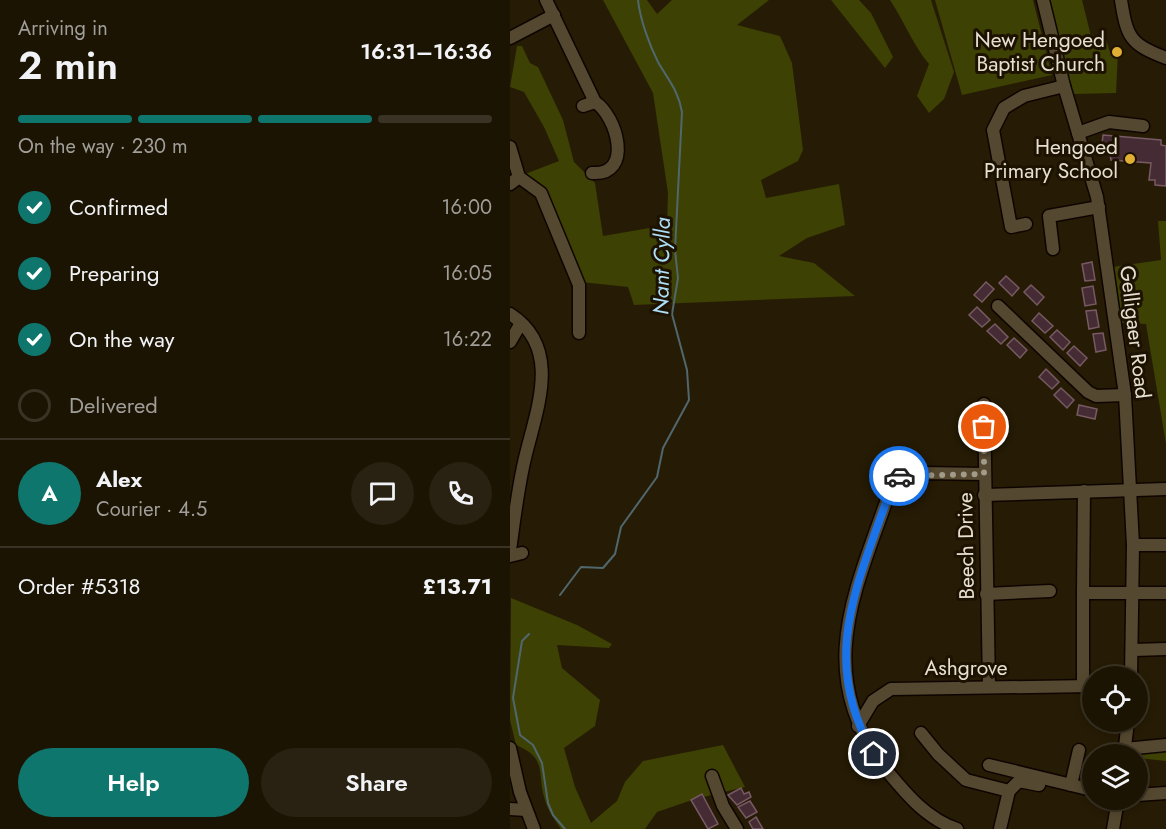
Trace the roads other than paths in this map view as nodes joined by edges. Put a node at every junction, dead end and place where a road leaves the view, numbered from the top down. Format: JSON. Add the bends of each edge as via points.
{"nodes":[{"id":1,"x":546,"y":0,"type":"edge"},
{"id":2,"x":1043,"y":0,"type":"edge"},
{"id":3,"x":1121,"y":0,"type":"edge"},
{"id":4,"x":554,"y":15,"type":"junction"},
{"id":5,"x":510,"y":38,"type":"edge"},
{"id":6,"x":1166,"y":58,"type":"edge"},
{"id":7,"x":1064,"y":86,"type":"junction"},
{"id":8,"x":1143,"y":126,"type":"dead end"},
{"id":9,"x":1078,"y":132,"type":"junction"},
{"id":10,"x":510,"y":147,"type":"edge"},
{"id":11,"x":592,"y":173,"type":"dead end"},
{"id":12,"x":514,"y":180,"type":"edge"},
{"id":13,"x":1098,"y":207,"type":"junction"},
{"id":14,"x":1026,"y":224,"type":"dead end"},
{"id":15,"x":1053,"y":249,"type":"dead end"},
{"id":16,"x":998,"y":306,"type":"dead end"},
{"id":17,"x":1020,"y":308,"type":"dead end"},
{"id":18,"x":510,"y":314,"type":"edge"},
{"id":19,"x":1011,"y":319,"type":"junction"},
{"id":20,"x":521,"y":323,"type":"junction"},
{"id":21,"x":579,"y":333,"type":"dead end"},
{"id":22,"x":510,"y":342,"type":"edge"},
{"id":23,"x":1125,"y":395,"type":"junction"},
{"id":24,"x":984,"y":404,"type":"dead end"},
{"id":25,"x":984,"y":474,"type":"junction"},
{"id":26,"x":1129,"y":489,"type":"junction"},
{"id":27,"x":1166,"y":489,"type":"edge"},
{"id":28,"x":1084,"y":491,"type":"junction"},
{"id":29,"x":984,"y":495,"type":"junction"},
{"id":30,"x":1166,"y":544,"type":"edge"},
{"id":31,"x":1133,"y":545,"type":"junction"},
{"id":32,"x":514,"y":553,"type":"edge"},
{"id":33,"x":1050,"y":591,"type":"dead end"},
{"id":34,"x":1083,"y":593,"type":"junction"},
{"id":35,"x":1166,"y":593,"type":"edge"},
{"id":36,"x":986,"y":594,"type":"junction"},
{"id":37,"x":1134,"y":595,"type":"junction"},
{"id":38,"x":1166,"y":649,"type":"edge"},
{"id":39,"x":1133,"y":650,"type":"junction"},
{"id":40,"x":1087,"y":666,"type":"edge"},
{"id":41,"x":1132,"y":666,"type":"edge"},
{"id":42,"x":1082,"y":686,"type":"edge"},
{"id":43,"x":989,"y":687,"type":"junction"},
{"id":44,"x":858,"y":726,"type":"junction"},
{"id":45,"x":921,"y":733,"type":"dead end"},
{"id":46,"x":1166,"y":745,"type":"edge"},
{"id":47,"x":510,"y":748,"type":"edge"},
{"id":48,"x":1148,"y":748,"type":"edge"},
{"id":49,"x":1079,"y":750,"type":"dead end"},
{"id":50,"x":989,"y":765,"type":"dead end"},
{"id":51,"x":712,"y":776,"type":"dead end"},
{"id":52,"x":1041,"y":785,"type":"dead end"},
{"id":53,"x":1071,"y":785,"type":"junction"},
{"id":54,"x":1082,"y":788,"type":"edge"},
{"id":55,"x":1009,"y":791,"type":"junction"},
{"id":56,"x":1166,"y":793,"type":"edge"},
{"id":57,"x":1148,"y":794,"type":"edge"},
{"id":58,"x":510,"y":808,"type":"edge"},
{"id":59,"x":526,"y":810,"type":"junction"},
{"id":60,"x":1116,"y":810,"type":"edge"},
{"id":61,"x":734,"y":828,"type":"edge"},
{"id":62,"x":534,"y":829,"type":"edge"},
{"id":63,"x":957,"y":829,"type":"edge"},
{"id":64,"x":1000,"y":829,"type":"edge"},
{"id":65,"x":1113,"y":829,"type":"edge"}],
"edges":[{"from":1,"to":4,"type":"street"},
{"from":2,"to":7,"type":"street","name":"Gelligaer Road"},
{"from":3,"to":6,"type":"street","via":[[1125,27],[1139,47]]},
{"from":4,"to":5,"type":"street"},
{"from":4,"to":11,"type":"street","via":[[590,104],[612,118],[618,152],[611,168]]},
{"from":7,"to":9,"type":"street","name":"Gelligaer Road"},
{"from":7,"to":14,"type":"street","via":[[1024,96],[1004,108],[993,130],[1011,227]]},
{"from":8,"to":9,"type":"street","via":[[1109,122]]},
{"from":9,"to":13,"type":"street","name":"Gelligaer Road"},
{"from":10,"to":12,"type":"street"},
{"from":12,"to":21,"type":"street","via":[[541,193],[579,285]]},
{"from":13,"to":15,"type":"street","via":[[1048,216]]},
{"from":13,"to":23,"type":"street","name":"Gelligaer Road"},
{"from":16,"to":19,"type":"street"},
{"from":17,"to":19,"type":"street"},
{"from":18,"to":20,"type":"street"},
{"from":19,"to":23,"type":"street","via":[[1088,392],[1096,396]]},
{"from":20,"to":22,"type":"street"},
{"from":20,"to":32,"type":"street","via":[[537,344],[543,383],[523,465]]},
{"from":23,"to":26,"type":"street","name":"Gelligaer Road"},
{"from":24,"to":25,"type":"street","name":"Beech Drive"},
{"from":25,"to":29,"type":"street","name":"Beech Drive"},
{"from":25,"to":44,"type":"street","via":[[895,476],[850,612],[844,643],[845,674]]},
{"from":26,"to":27,"type":"street"},
{"from":26,"to":28,"type":"street"},
{"from":26,"to":31,"type":"street","name":"Gelligaer Road"},
{"from":28,"to":29,"type":"street"},
{"from":28,"to":34,"type":"street"},
{"from":29,"to":36,"type":"street","name":"Beech Drive"},
{"from":30,"to":31,"type":"street"},
{"from":31,"to":37,"type":"street","name":"Gelligaer Road"},
{"from":33,"to":36,"type":"street"},
{"from":34,"to":37,"type":"street"},
{"from":34,"to":40,"type":"street"},
{"from":35,"to":37,"type":"street"},
{"from":36,"to":43,"type":"street","name":"Beech Drive"},
{"from":37,"to":39,"type":"street","name":"Gelligaer Road"},
{"from":38,"to":39,"type":"street"},
{"from":39,"to":41,"type":"street","name":"Gelligaer Road"},
{"from":42,"to":43,"type":"street","name":"Ashgrove"},
{"from":43,"to":44,"type":"street","name":"Ashgrove","via":[[891,689],[873,701]]},
{"from":44,"to":63,"type":"street","via":[[874,754],[909,798],[944,825]]},
{"from":45,"to":55,"type":"street","via":[[966,780]]},
{"from":46,"to":48,"type":"street"},
{"from":47,"to":59,"type":"street"},
{"from":49,"to":53,"type":"street"},
{"from":50,"to":53,"type":"street"},
{"from":51,"to":61,"type":"street"},
{"from":52,"to":55,"type":"street","via":[[1019,781]]},
{"from":53,"to":54,"type":"street"},
{"from":55,"to":64,"type":"street"},
{"from":56,"to":57,"type":"street"},
{"from":58,"to":59,"type":"street"},
{"from":59,"to":62,"type":"street"},
{"from":60,"to":65,"type":"street"}]}
